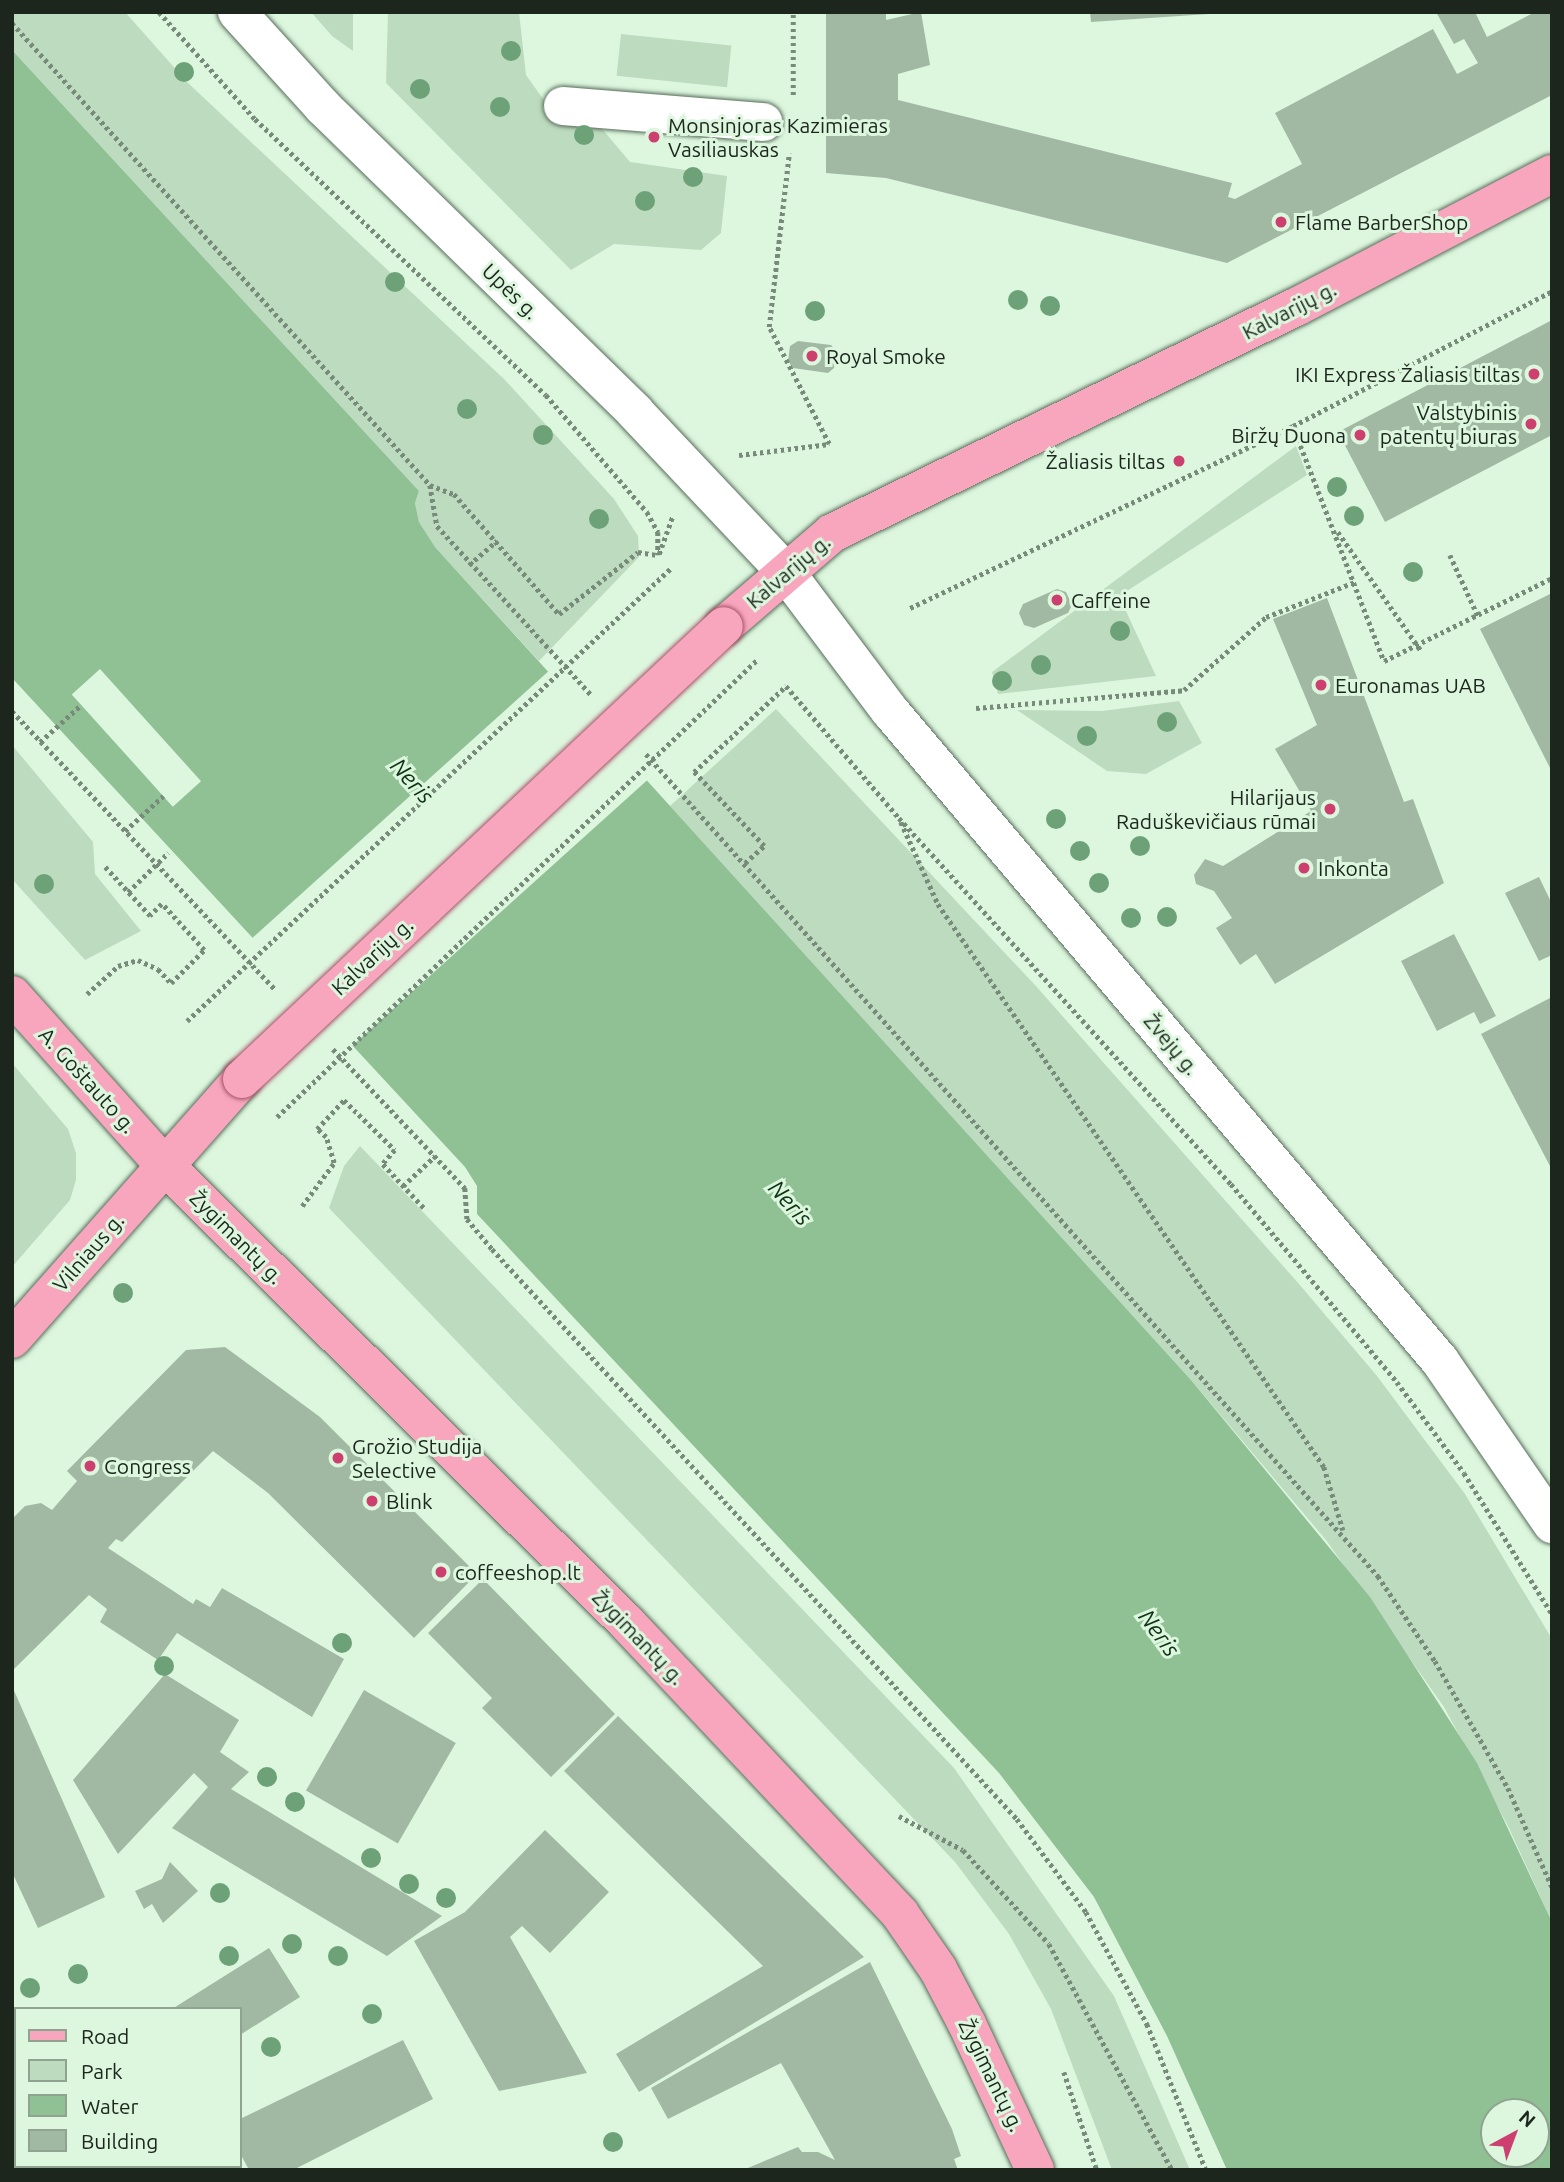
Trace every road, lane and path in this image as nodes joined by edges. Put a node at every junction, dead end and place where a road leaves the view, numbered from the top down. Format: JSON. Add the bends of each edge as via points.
{"nodes":[{"id":1,"x":159,"y":12,"type":"edge"},
{"id":2,"x":237,"y":12,"type":"edge"},
{"id":3,"x":793,"y":12,"type":"edge"},
{"id":4,"x":12,"y":23,"type":"edge"},
{"id":5,"x":794,"y":76,"type":"dead end"},
{"id":6,"x":564,"y":106,"type":"dead end"},
{"id":7,"x":763,"y":122,"type":"dead end"},
{"id":8,"x":788,"y":158,"type":"dead end"},
{"id":9,"x":1552,"y":174,"type":"edge"},
{"id":10,"x":1552,"y":291,"type":"edge"},
{"id":11,"x":1293,"y":426,"type":"junction"},
{"id":12,"x":739,"y":455,"type":"dead end"},
{"id":13,"x":430,"y":485,"type":"junction"},
{"id":14,"x":673,"y":515,"type":"dead end"},
{"id":15,"x":1334,"y":527,"type":"junction"},
{"id":16,"x":497,"y":541,"type":"junction"},
{"id":17,"x":659,"y":555,"type":"junction"},
{"id":18,"x":1450,"y":555,"type":"dead end"},
{"id":19,"x":469,"y":565,"type":"junction"},
{"id":20,"x":670,"y":569,"type":"dead end"},
{"id":21,"x":784,"y":570,"type":"junction"},
{"id":22,"x":1552,"y":578,"type":"edge"},
{"id":23,"x":1355,"y":582,"type":"junction"},
{"id":24,"x":910,"y":608,"type":"dead end"},
{"id":25,"x":1478,"y":616,"type":"junction"},
{"id":26,"x":1418,"y":645,"type":"junction"},
{"id":27,"x":1422,"y":652,"type":"dead end"},
{"id":28,"x":758,"y":659,"type":"dead end"},
{"id":29,"x":81,"y":705,"type":"dead end"},
{"id":30,"x":601,"y":707,"type":"dead end"},
{"id":31,"x":976,"y":708,"type":"dead end"},
{"id":32,"x":12,"y":711,"type":"edge"},
{"id":33,"x":40,"y":742,"type":"junction"},
{"id":34,"x":639,"y":747,"type":"dead end"},
{"id":35,"x":163,"y":796,"type":"dead end"},
{"id":36,"x":899,"y":818,"type":"junction"},
{"id":37,"x":125,"y":831,"type":"junction"},
{"id":38,"x":168,"y":853,"type":"dead end"},
{"id":39,"x":745,"y":863,"type":"junction"},
{"id":40,"x":156,"y":864,"type":"junction"},
{"id":41,"x":104,"y":866,"type":"dead end"},
{"id":42,"x":128,"y":892,"type":"junction"},
{"id":43,"x":87,"y":994,"type":"dead end"},
{"id":44,"x":12,"y":995,"type":"edge"},
{"id":45,"x":286,"y":1000,"type":"dead end"},
{"id":46,"x":187,"y":1021,"type":"dead end"},
{"id":47,"x":323,"y":1039,"type":"dead end"},
{"id":48,"x":278,"y":1117,"type":"dead end"},
{"id":49,"x":435,"y":1156,"type":"junction"},
{"id":50,"x":163,"y":1164,"type":"junction"},
{"id":51,"x":403,"y":1186,"type":"junction"},
{"id":52,"x":302,"y":1206,"type":"dead end"},
{"id":53,"x":426,"y":1210,"type":"dead end"},
{"id":54,"x":12,"y":1339,"type":"edge"},
{"id":55,"x":1552,"y":1524,"type":"edge"},
{"id":56,"x":1344,"y":1534,"type":"junction"},
{"id":57,"x":1552,"y":1614,"type":"edge"},
{"id":58,"x":899,"y":1816,"type":"dead end"},
{"id":59,"x":1552,"y":1887,"type":"edge"},
{"id":60,"x":1064,"y":2071,"type":"dead end"},
{"id":61,"x":1035,"y":2170,"type":"edge"},
{"id":62,"x":1097,"y":2170,"type":"edge"},
{"id":63,"x":1172,"y":2170,"type":"edge"},
{"id":64,"x":1206,"y":2170,"type":"edge"}],
"edges":[{"from":1,"to":17,"type":"path","via":[[255,119],[555,405],[647,512],[658,532]]},
{"from":2,"to":21,"type":"street","name":"Upės g.","via":[[323,107],[635,412]]},
{"from":3,"to":5,"type":"path"},
{"from":4,"to":13,"type":"path"},
{"from":6,"to":7,"type":"street"},
{"from":8,"to":12,"type":"path","via":[[769,327],[829,444]]},
{"from":9,"to":21,"type":"main road","name":"Kalvarijų g.","via":[[1296,307],[845,527]]},
{"from":10,"to":11,"type":"path"},
{"from":11,"to":15,"type":"path"},
{"from":11,"to":24,"type":"path"},
{"from":13,"to":16,"type":"path","via":[[454,494]]},
{"from":13,"to":19,"type":"path","via":[[437,526]]},
{"from":14,"to":17,"type":"path"},
{"from":15,"to":23,"type":"path"},
{"from":15,"to":26,"type":"path"},
{"from":16,"to":17,"type":"path","via":[[559,614],[638,552]]},
{"from":16,"to":19,"type":"path"},
{"from":18,"to":25,"type":"path"},
{"from":19,"to":30,"type":"path"},
{"from":20,"to":46,"type":"path","bridge":true},
{"from":21,"to":50,"type":"main road","name":"Kalvarijų g.","bridge":true,"via":[[242,1079]]},
{"from":21,"to":55,"type":"street","name":"Žvejų g.","via":[[890,711],[1440,1361]]},
{"from":22,"to":25,"type":"path"},
{"from":23,"to":26,"type":"path","via":[[1384,662]]},
{"from":23,"to":31,"type":"path","via":[[1266,617],[1184,690]]},
{"from":25,"to":26,"type":"path"},
{"from":26,"to":27,"type":"path"},
{"from":28,"to":48,"type":"path","bridge":true},
{"from":29,"to":33,"type":"path"},
{"from":32,"to":33,"type":"path"},
{"from":33,"to":37,"type":"path"},
{"from":34,"to":39,"type":"path"},
{"from":35,"to":37,"type":"path"},
{"from":36,"to":39,"type":"path","via":[[786,686],[694,772],[764,846]]},
{"from":36,"to":56,"type":"path","via":[[938,904],[1324,1467]]},
{"from":36,"to":57,"type":"path","via":[[1231,1184],[1388,1372],[1464,1474]]},
{"from":37,"to":40,"type":"path"},
{"from":38,"to":40,"type":"path"},
{"from":39,"to":56,"type":"path"},
{"from":40,"to":42,"type":"path"},
{"from":40,"to":45,"type":"path"},
{"from":41,"to":42,"type":"path"},
{"from":42,"to":43,"type":"path","via":[[150,916],[162,904],[204,950],[172,983],[158,969],[138,960],[118,966]]},
{"from":44,"to":50,"type":"main road","name":"A. Goštauto g."},
{"from":47,"to":49,"type":"path"},
{"from":49,"to":51,"type":"path"},
{"from":49,"to":64,"type":"path","via":[[465,1188],[467,1219],[492,1249],[1017,1819],[1086,1912],[1147,2024]]},
{"from":50,"to":54,"type":"main road","name":"Vilniaus g."},
{"from":50,"to":61,"type":"main road","name":"Žygimantų g.","via":[[627,1623],[900,1914],[962,2013]]},
{"from":51,"to":52,"type":"path","via":[[383,1164],[395,1150],[344,1100],[317,1129],[326,1137],[334,1163]]},
{"from":51,"to":53,"type":"path"},
{"from":56,"to":59,"type":"path","via":[[1435,1661],[1508,1788]]},
{"from":58,"to":63,"type":"path","via":[[963,1850],[1049,1944],[1123,2072]]},
{"from":60,"to":62,"type":"path"}]}
